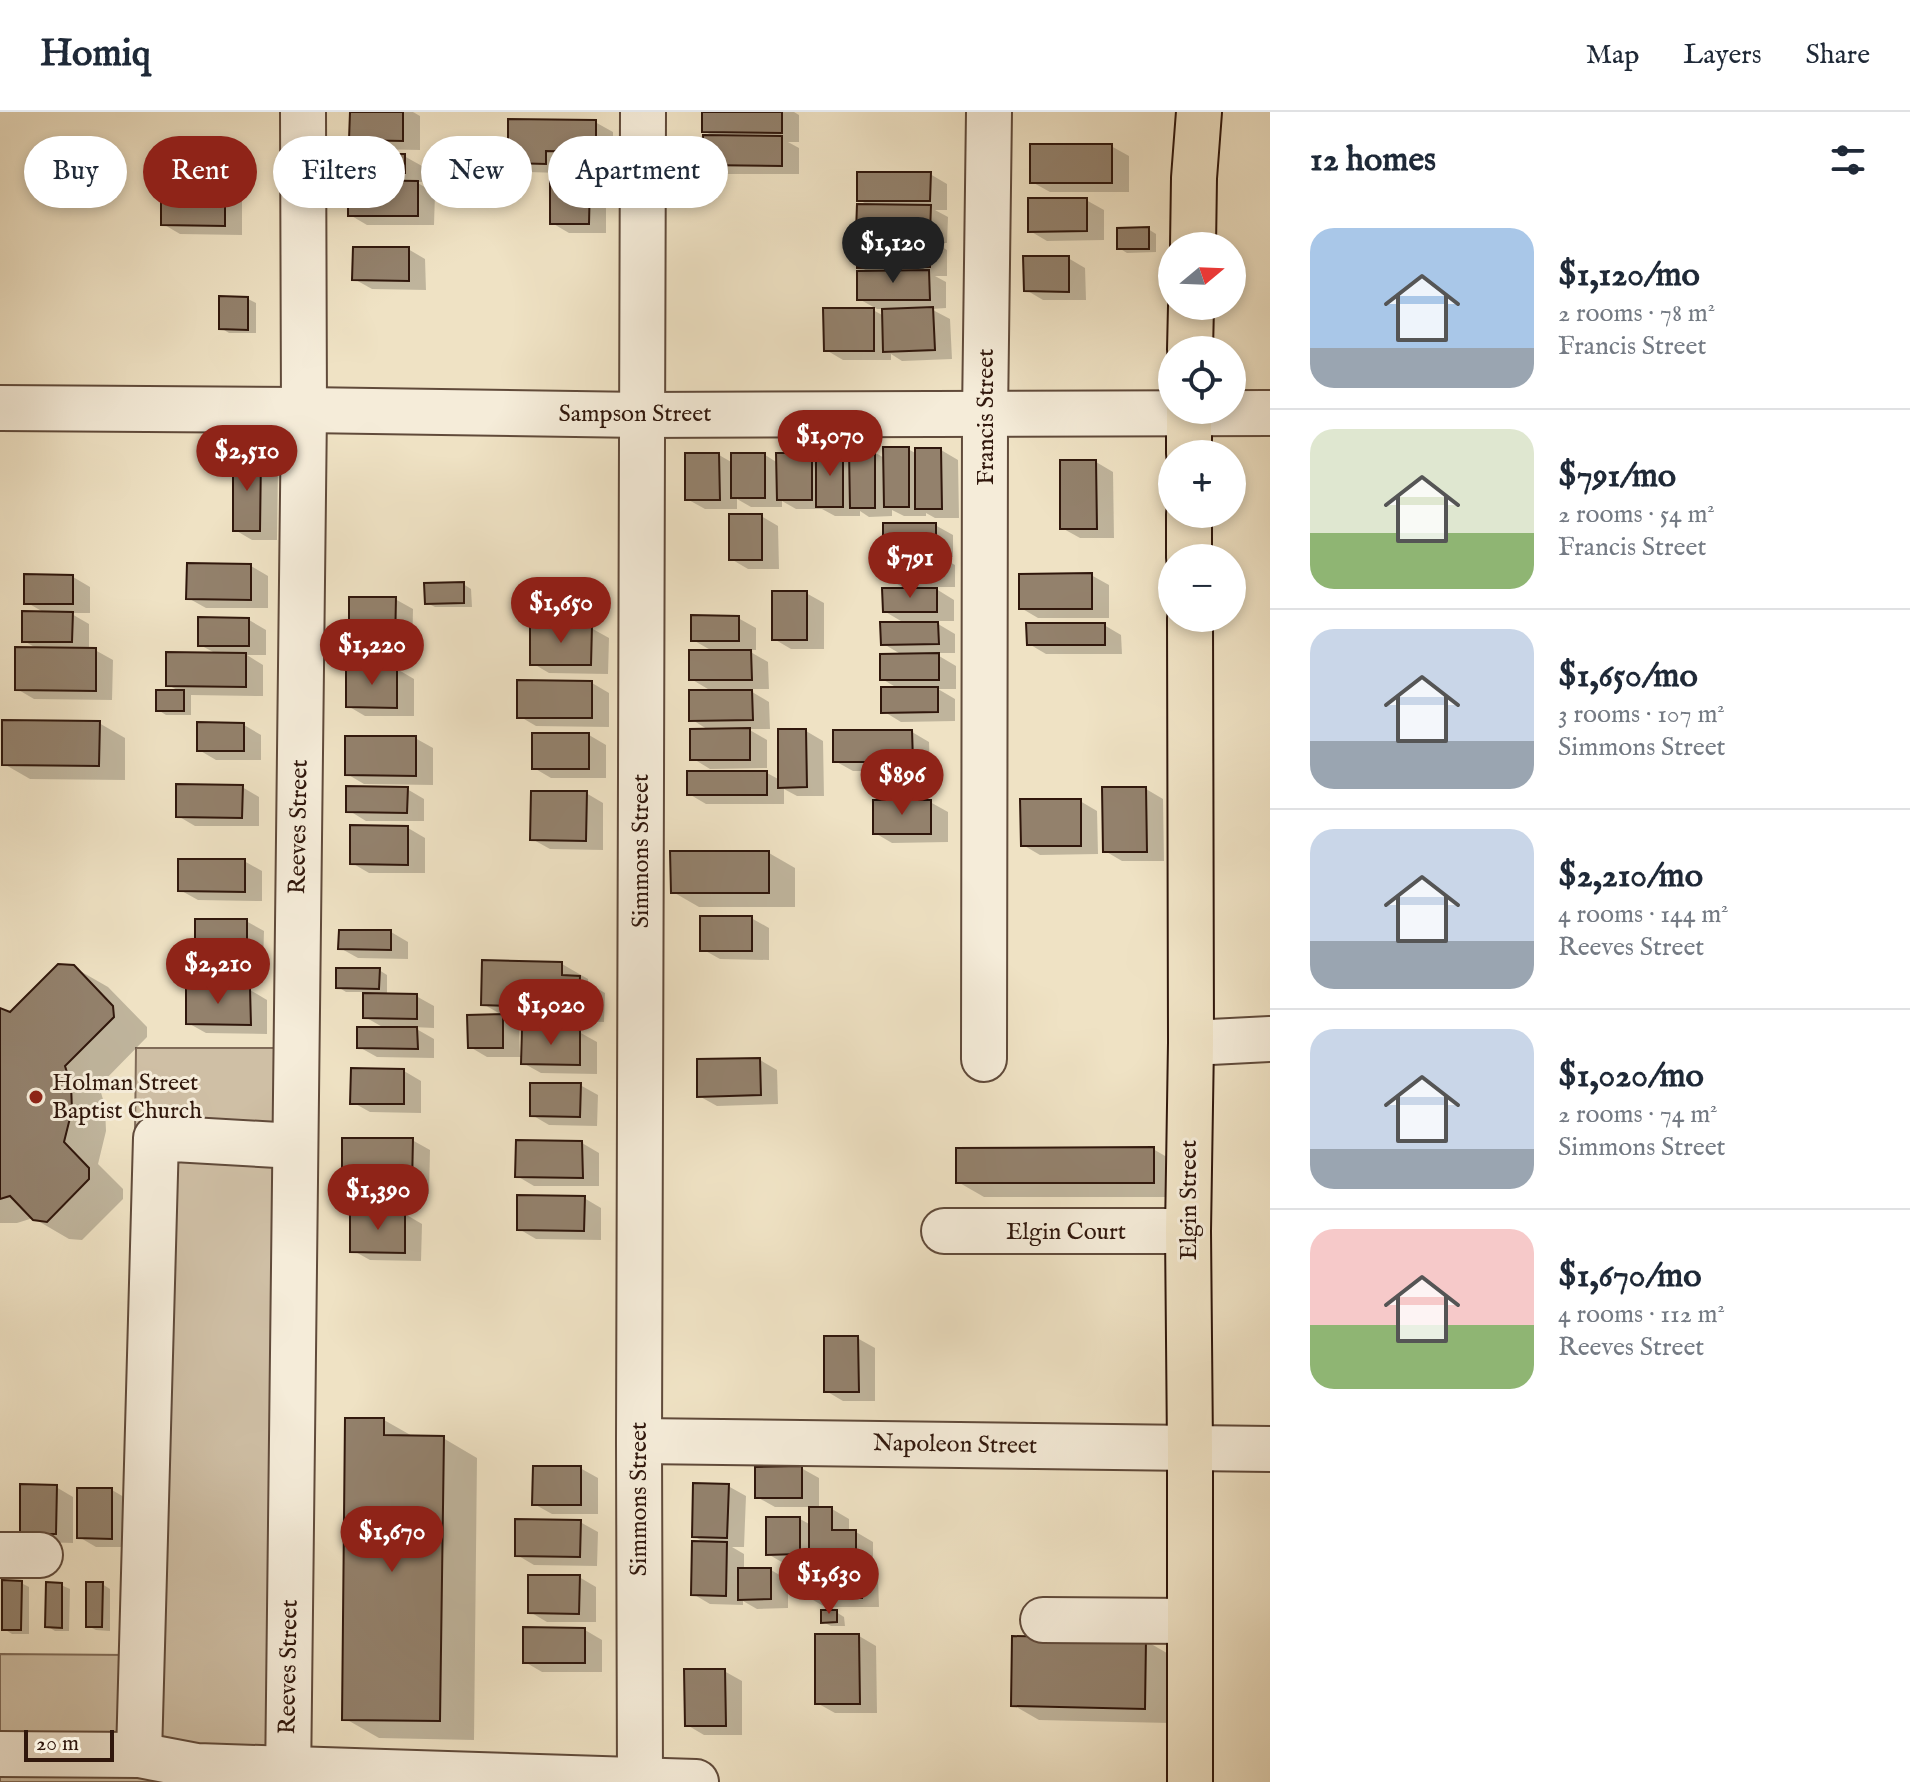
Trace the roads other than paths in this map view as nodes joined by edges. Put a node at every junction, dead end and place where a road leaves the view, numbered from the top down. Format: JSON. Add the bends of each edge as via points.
{"nodes":[{"id":1,"x":303,"y":112,"type":"edge"},
{"id":2,"x":643,"y":112,"type":"edge"},
{"id":3,"x":989,"y":112,"type":"edge"},
{"id":4,"x":1199,"y":112,"type":"edge"},
{"id":5,"x":1193,"y":232,"type":"edge"},
{"id":6,"x":0,"y":408,"type":"edge"},
{"id":7,"x":304,"y":410,"type":"junction"},
{"id":8,"x":1270,"y":413,"type":"edge"},
{"id":9,"x":642,"y":415,"type":"junction"},
{"id":10,"x":985,"y":415,"type":"junction"},
{"id":11,"x":1189,"y":426,"type":"edge"},
{"id":12,"x":1190,"y":632,"type":"edge"},
{"id":13,"x":1270,"y":1039,"type":"edge"},
{"id":14,"x":1191,"y":1043,"type":"junction"},
{"id":15,"x":984,"y":1059,"type":"dead end"},
{"id":16,"x":295,"y":1146,"type":"junction"},
{"id":17,"x":944,"y":1231,"type":"dead end"},
{"id":18,"x":1188,"y":1231,"type":"junction"},
{"id":19,"x":639,"y":1441,"type":"junction"},
{"id":20,"x":1190,"y":1448,"type":"junction"},
{"id":21,"x":1270,"y":1449,"type":"edge"},
{"id":22,"x":1043,"y":1620,"type":"dead end"},
{"id":23,"x":1190,"y":1621,"type":"junction"},
{"id":24,"x":0,"y":1754,"type":"edge"},
{"id":25,"x":139,"y":1755,"type":"junction"},
{"id":26,"x":288,"y":1776,"type":"edge"},
{"id":27,"x":640,"y":1781,"type":"edge"},
{"id":28,"x":696,"y":1782,"type":"edge"},
{"id":29,"x":1190,"y":1782,"type":"edge"}],
"edges":[{"from":1,"to":7,"type":"street","name":"Reeves Street"},
{"from":2,"to":9,"type":"street","name":"Simmons Street"},
{"from":3,"to":10,"type":"street","name":"Francis Street"},
{"from":4,"to":5,"type":"main road"},
{"from":6,"to":7,"type":"street","name":"Sampson Street"},
{"from":7,"to":9,"type":"street","name":"Sampson Street"},
{"from":7,"to":16,"type":"street","name":"Reeves Street"},
{"from":8,"to":11,"type":"street","name":"Sampson Street"},
{"from":9,"to":10,"type":"street","name":"Sampson Street"},
{"from":9,"to":19,"type":"street","name":"Simmons Street"},
{"from":10,"to":11,"type":"street","name":"Sampson Street"},
{"from":10,"to":15,"type":"street","name":"Francis Street"},
{"from":12,"to":14,"type":"main road","name":"Elgin Street"},
{"from":13,"to":14,"type":"street"},
{"from":14,"to":18,"type":"main road","name":"Elgin Street"},
{"from":16,"to":25,"type":"street","via":[[156,1138]]},
{"from":16,"to":26,"type":"street","name":"Reeves Street"},
{"from":17,"to":18,"type":"street","name":"Elgin Court"},
{"from":18,"to":20,"type":"main road","name":"Elgin Street"},
{"from":19,"to":20,"type":"street","name":"Napoleon Street"},
{"from":19,"to":27,"type":"street","name":"Simmons Street"},
{"from":20,"to":21,"type":"street","name":"Napoleon Street"},
{"from":20,"to":23,"type":"main road","name":"Elgin Street"},
{"from":22,"to":23,"type":"street"},
{"from":23,"to":29,"type":"main road","name":"Elgin Street"},
{"from":24,"to":25,"type":"street"},
{"from":25,"to":26,"type":"street"},
{"from":26,"to":27,"type":"street"},
{"from":27,"to":28,"type":"street"}]}
